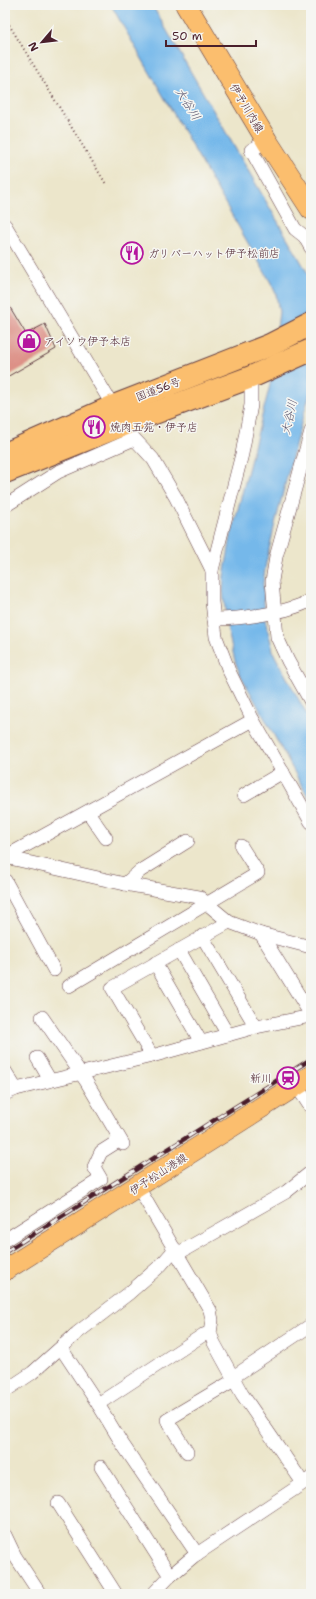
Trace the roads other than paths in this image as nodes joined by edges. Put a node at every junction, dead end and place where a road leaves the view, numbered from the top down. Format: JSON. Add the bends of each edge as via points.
{"nodes":[{"id":1,"x":186,"y":5,"type":"edge"},
{"id":2,"x":267,"y":141,"type":"junction"},
{"id":3,"x":311,"y":209,"type":"edge"},
{"id":4,"x":5,"y":225,"type":"edge"},
{"id":5,"x":311,"y":248,"type":"edge"},
{"id":6,"x":311,"y":324,"type":"edge"},
{"id":7,"x":311,"y":350,"type":"edge"},
{"id":8,"x":254,"y":376,"type":"junction"},
{"id":9,"x":114,"y":406,"type":"junction"},
{"id":10,"x":311,"y":431,"type":"edge"},
{"id":11,"x":130,"y":432,"type":"junction"},
{"id":12,"x":5,"y":454,"type":"edge"},
{"id":13,"x":5,"y":472,"type":"edge"},
{"id":14,"x":5,"y":506,"type":"edge"},
{"id":15,"x":212,"y":570,"type":"junction"},
{"id":16,"x":311,"y":600,"type":"edge"},
{"id":17,"x":271,"y":613,"type":"junction"},
{"id":18,"x":217,"y":619,"type":"junction"},
{"id":19,"x":311,"y":702,"type":"edge"},
{"id":20,"x":253,"y":720,"type":"junction"},
{"id":21,"x":283,"y":772,"type":"junction"},
{"id":22,"x":244,"y":795,"type":"dead end"},
{"id":23,"x":88,"y":812,"type":"junction"},
{"id":24,"x":311,"y":822,"type":"edge"},
{"id":25,"x":106,"y":838,"type":"dead end"},
{"id":26,"x":188,"y":842,"type":"dead end"},
{"id":27,"x":241,"y":846,"type":"dead end"},
{"id":28,"x":5,"y":857,"type":"edge"},
{"id":29,"x":5,"y":880,"type":"edge"},
{"id":30,"x":125,"y":884,"type":"junction"},
{"id":31,"x":207,"y":904,"type":"junction"},
{"id":32,"x":229,"y":922,"type":"junction"},
{"id":33,"x":261,"y":934,"type":"junction"},
{"id":34,"x":202,"y":936,"type":"junction"},
{"id":35,"x":311,"y":947,"type":"edge"},
{"id":36,"x":179,"y":950,"type":"junction"},
{"id":37,"x":155,"y":964,"type":"junction"},
{"id":38,"x":54,"y":970,"type":"dead end"},
{"id":39,"x":69,"y":986,"type":"dead end"},
{"id":40,"x":311,"y":1016,"type":"edge"},
{"id":41,"x":42,"y":1017,"type":"dead end"},
{"id":42,"x":256,"y":1027,"type":"junction"},
{"id":43,"x":228,"y":1035,"type":"junction"},
{"id":44,"x":201,"y":1042,"type":"junction"},
{"id":45,"x":152,"y":1056,"type":"junction"},
{"id":46,"x":37,"y":1058,"type":"dead end"},
{"id":47,"x":5,"y":1071,"type":"edge"},
{"id":48,"x":80,"y":1073,"type":"junction"},
{"id":49,"x":50,"y":1080,"type":"junction"},
{"id":50,"x":303,"y":1080,"type":"edge"},
{"id":51,"x":11,"y":1092,"type":"edge"},
{"id":52,"x":311,"y":1108,"type":"edge"},
{"id":53,"x":310,"y":1176,"type":"edge"},
{"id":54,"x":138,"y":1187,"type":"junction"},
{"id":55,"x":5,"y":1240,"type":"edge"},
{"id":56,"x":176,"y":1252,"type":"junction"},
{"id":57,"x":5,"y":1270,"type":"edge"},
{"id":58,"x":311,"y":1325,"type":"edge"},
{"id":59,"x":210,"y":1333,"type":"junction"},
{"id":60,"x":61,"y":1348,"type":"junction"},
{"id":61,"x":234,"y":1378,"type":"junction"},
{"id":62,"x":5,"y":1391,"type":"edge"},
{"id":63,"x":98,"y":1404,"type":"junction"},
{"id":64,"x":186,"y":1452,"type":"dead end"},
{"id":65,"x":100,"y":1467,"type":"dead end"},
{"id":66,"x":307,"y":1481,"type":"edge"},
{"id":67,"x":57,"y":1503,"type":"dead end"},
{"id":68,"x":5,"y":1535,"type":"edge"},
{"id":69,"x":197,"y":1554,"type":"junction"},
{"id":70,"x":170,"y":1576,"type":"junction"},
{"id":71,"x":40,"y":1594,"type":"edge"},
{"id":72,"x":116,"y":1594,"type":"edge"},
{"id":73,"x":153,"y":1594,"type":"edge"}],
"edges":[{"from":1,"to":2,"type":"main road","name":"伊予川内線"},
{"from":2,"to":3,"type":"main road","name":"伊予川内線"},
{"from":2,"to":5,"type":"street","via":[[251,150],[295,229],[304,236]]},
{"from":4,"to":9,"type":"street"},
{"from":6,"to":9,"type":"highway","name":"国道56号","via":[[270,345]]},
{"from":7,"to":8,"type":"highway","name":"国道56号"},
{"from":8,"to":11,"type":"highway","name":"国道56号"},
{"from":8,"to":15,"type":"street","via":[[242,454]]},
{"from":9,"to":11,"type":"street"},
{"from":9,"to":12,"type":"highway","name":"国道56号"},
{"from":10,"to":17,"type":"street","via":[[276,556]]},
{"from":11,"to":13,"type":"highway","name":"国道56号"},
{"from":11,"to":14,"type":"street","via":[[58,472]]},
{"from":11,"to":15,"type":"street","via":[[153,459],[176,498]]},
{"from":15,"to":18,"type":"street"},
{"from":16,"to":17,"type":"street","via":[[303,605]]},
{"from":17,"to":18,"type":"street"},
{"from":17,"to":19,"type":"street","via":[[277,637]]},
{"from":18,"to":20,"type":"street","via":[[216,637],[221,654]]},
{"from":20,"to":21,"type":"street"},
{"from":20,"to":23,"type":"street"},
{"from":21,"to":22,"type":"street"},
{"from":21,"to":24,"type":"street"},
{"from":23,"to":25,"type":"street"},
{"from":23,"to":28,"type":"street"},
{"from":26,"to":30,"type":"street"},
{"from":27,"to":31,"type":"street","via":[[258,873]]},
{"from":28,"to":30,"type":"street"},
{"from":29,"to":38,"type":"street"},
{"from":30,"to":31,"type":"street","via":[[199,898]]},
{"from":31,"to":32,"type":"street"},
{"from":31,"to":39,"type":"street"},
{"from":32,"to":33,"type":"street"},
{"from":32,"to":34,"type":"street"},
{"from":33,"to":35,"type":"street"},
{"from":33,"to":40,"type":"street"},
{"from":34,"to":36,"type":"street"},
{"from":34,"to":42,"type":"street"},
{"from":36,"to":37,"type":"street"},
{"from":36,"to":43,"type":"street"},
{"from":37,"to":44,"type":"street"},
{"from":37,"to":45,"type":"street","via":[[112,988]]},
{"from":40,"to":42,"type":"street"},
{"from":41,"to":48,"type":"street"},
{"from":42,"to":43,"type":"street"},
{"from":43,"to":44,"type":"street"},
{"from":44,"to":45,"type":"street"},
{"from":45,"to":48,"type":"street"},
{"from":46,"to":49,"type":"street"},
{"from":47,"to":51,"type":"street"},
{"from":48,"to":49,"type":"street"},
{"from":48,"to":55,"type":"street","via":[[121,1142],[101,1152],[94,1167],[101,1179]]},
{"from":49,"to":51,"type":"street"},
{"from":50,"to":52,"type":"street"},
{"from":50,"to":54,"type":"main road","name":"伊予松山港線"},
{"from":53,"to":56,"type":"street","via":[[286,1192]]},
{"from":54,"to":56,"type":"street"},
{"from":54,"to":57,"type":"main road","name":"伊予松山港線"},
{"from":56,"to":59,"type":"street","via":[[210,1310]]},
{"from":56,"to":60,"type":"street"},
{"from":58,"to":61,"type":"street"},
{"from":59,"to":61,"type":"street"},
{"from":59,"to":63,"type":"street","via":[[203,1335]]},
{"from":60,"to":62,"type":"street","via":[[32,1373]]},
{"from":60,"to":63,"type":"street"},
{"from":61,"to":64,"type":"street","via":[[168,1420]]},
{"from":61,"to":66,"type":"street","via":[[263,1427]]},
{"from":63,"to":69,"type":"street"},
{"from":65,"to":70,"type":"street"},
{"from":66,"to":69,"type":"street"},
{"from":67,"to":72,"type":"street"},
{"from":68,"to":71,"type":"street","via":[[15,1556]]},
{"from":69,"to":70,"type":"street"},
{"from":70,"to":73,"type":"street"}]}
